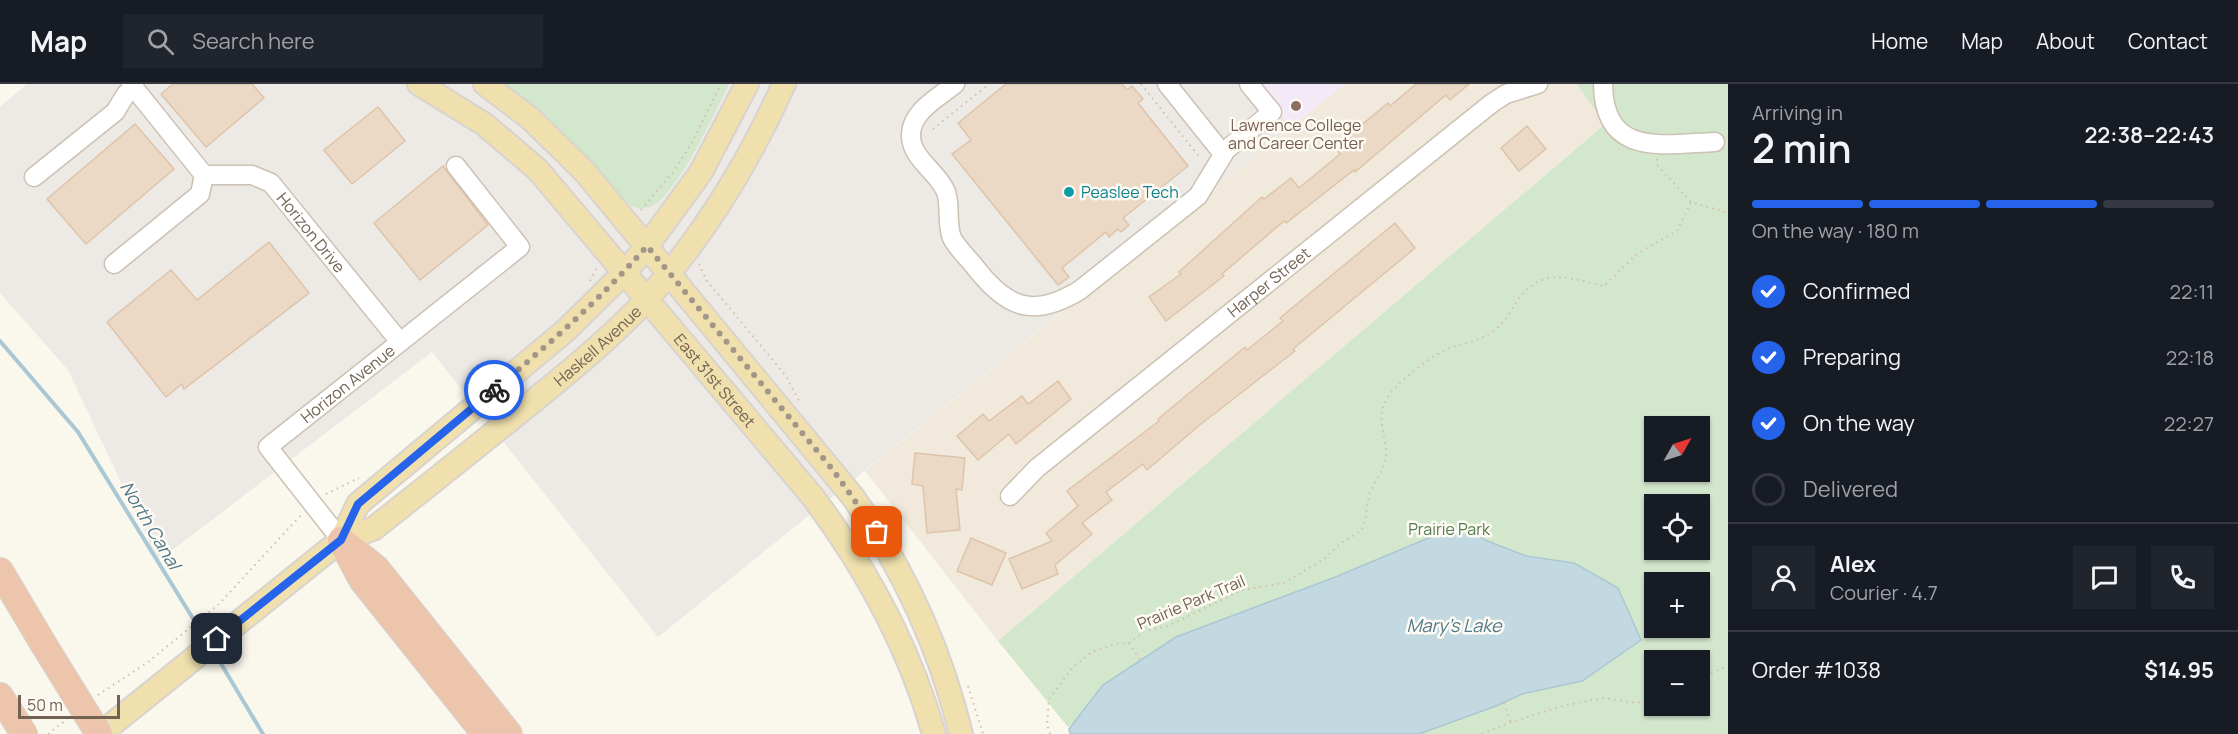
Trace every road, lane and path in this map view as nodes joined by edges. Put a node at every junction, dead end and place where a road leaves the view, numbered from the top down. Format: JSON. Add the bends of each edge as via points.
{"nodes":[{"id":1,"x":419,"y":84,"type":"edge"},
{"id":2,"x":485,"y":84,"type":"edge"},
{"id":3,"x":721,"y":84,"type":"edge"},
{"id":4,"x":747,"y":84,"type":"edge"},
{"id":5,"x":784,"y":84,"type":"edge"},
{"id":6,"x":955,"y":84,"type":"edge"},
{"id":7,"x":989,"y":84,"type":"edge"},
{"id":8,"x":1141,"y":84,"type":"edge"},
{"id":9,"x":1167,"y":84,"type":"edge"},
{"id":10,"x":1249,"y":84,"type":"edge"},
{"id":11,"x":1538,"y":84,"type":"edge"},
{"id":12,"x":1603,"y":84,"type":"edge"},
{"id":13,"x":132,"y":86,"type":"edge"},
{"id":14,"x":933,"y":129,"type":"dead end"},
{"id":15,"x":1715,"y":142,"type":"dead end"},
{"id":16,"x":1655,"y":144,"type":"junction"},
{"id":17,"x":1223,"y":154,"type":"junction"},
{"id":18,"x":1201,"y":159,"type":"dead end"},
{"id":19,"x":456,"y":166,"type":"dead end"},
{"id":20,"x":204,"y":175,"type":"junction"},
{"id":21,"x":34,"y":177,"type":"dead end"},
{"id":22,"x":648,"y":202,"type":"dead end"},
{"id":23,"x":1691,"y":202,"type":"junction"},
{"id":24,"x":1728,"y":213,"type":"edge"},
{"id":25,"x":647,"y":246,"type":"junction"},
{"id":26,"x":114,"y":264,"type":"dead end"},
{"id":27,"x":625,"y":272,"type":"junction"},
{"id":28,"x":669,"y":273,"type":"junction"},
{"id":29,"x":647,"y":298,"type":"junction"},
{"id":30,"x":400,"y":342,"type":"junction"},
{"id":31,"x":1010,"y":496,"type":"dead end"},
{"id":32,"x":301,"y":514,"type":"dead end"},
{"id":33,"x":341,"y":540,"type":"junction"},
{"id":34,"x":0,"y":571,"type":"edge"},
{"id":35,"x":1129,"y":643,"type":"junction"},
{"id":36,"x":1140,"y":660,"type":"dead end"},
{"id":37,"x":1728,"y":666,"type":"edge"},
{"id":38,"x":1710,"y":673,"type":"edge"},
{"id":39,"x":0,"y":696,"type":"edge"},
{"id":40,"x":92,"y":700,"type":"dead end"},
{"id":41,"x":1644,"y":700,"type":"edge"},
{"id":42,"x":1504,"y":703,"type":"dead end"},
{"id":43,"x":74,"y":713,"type":"dead end"},
{"id":44,"x":1511,"y":722,"type":"junction"},
{"id":45,"x":24,"y":734,"type":"edge"},
{"id":46,"x":48,"y":734,"type":"edge"},
{"id":47,"x":100,"y":734,"type":"edge"},
{"id":48,"x":485,"y":734,"type":"edge"},
{"id":49,"x":509,"y":734,"type":"edge"},
{"id":50,"x":934,"y":734,"type":"edge"},
{"id":51,"x":960,"y":734,"type":"edge"},
{"id":52,"x":1050,"y":734,"type":"edge"},
{"id":53,"x":1482,"y":734,"type":"edge"}],
"edges":[{"from":1,"to":27,"type":"main road","name":"East 31st Street","via":[[455,103],[518,152],[559,193]]},
{"from":2,"to":25,"type":"main road","name":"East 31st Street","via":[[558,143]]},
{"from":3,"to":22,"type":"path","via":[[688,149]]},
{"from":4,"to":25,"type":"main road","name":"Haskell Avenue","via":[[701,172]]},
{"from":5,"to":28,"type":"main road","name":"Haskell Avenue","via":[[741,170]]},
{"from":6,"to":17,"type":"street","via":[[919,113],[911,133],[912,145],[946,192],[952,239],[990,286],[1021,305],[1050,305],[1080,290],[1198,196]]},
{"from":7,"to":14,"type":"path"},
{"from":8,"to":18,"type":"path"},
{"from":9,"to":17,"type":"street"},
{"from":10,"to":17,"type":"street","via":[[1272,112]]},
{"from":11,"to":31,"type":"street","name":"Harper Street","via":[[1492,102],[1036,468]]},
{"from":12,"to":16,"type":"street","via":[[1606,112],[1617,128],[1644,145]]},
{"from":13,"to":20,"type":"street"},
{"from":13,"to":21,"type":"street","via":[[115,112]]},
{"from":15,"to":16,"type":"street"},
{"from":16,"to":23,"type":"path","via":[[1658,166]]},
{"from":19,"to":30,"type":"street","name":"Horizon Avenue","via":[[520,248]]},
{"from":20,"to":26,"type":"street","via":[[200,194]]},
{"from":20,"to":30,"type":"street","name":"Horizon Drive","via":[[252,175],[271,183]]},
{"from":23,"to":24,"type":"path"},
{"from":23,"to":35,"type":"path","name":"Prairie Park Trail","via":[[1677,231],[1638,253],[1604,286],[1558,278],[1539,281],[1517,298],[1498,328],[1478,340],[1436,355],[1388,395],[1381,416],[1386,455],[1369,495],[1361,531],[1284,583],[1242,590],[1168,626],[1145,631]]},
{"from":25,"to":27,"type":"main road","name":"Haskell Avenue"},
{"from":25,"to":28,"type":"main road","name":"East 31st Street"},
{"from":27,"to":29,"type":"main road","name":"East 31st Street"},
{"from":27,"to":33,"type":"main road","name":"Haskell Avenue","via":[[565,331],[358,504]]},
{"from":28,"to":29,"type":"main road","name":"Haskell Avenue"},
{"from":28,"to":51,"type":"main road","name":"East 31st Street","via":[[833,470],[886,546],[928,632]]},
{"from":29,"to":33,"type":"main road","name":"Haskell Avenue","via":[[579,364],[373,530]]},
{"from":29,"to":50,"type":"main road","name":"East 31st Street","via":[[840,533],[900,639]]},
{"from":30,"to":33,"type":"street","name":"Horizon Avenue","via":[[268,447]]},
{"from":32,"to":40,"type":"path","via":[[219,604],[148,663]]},
{"from":33,"to":47,"type":"main road","name":"Haskell Avenue"},
{"from":33,"to":48,"type":"highway","via":[[362,580]]},
{"from":33,"to":49,"type":"highway","via":[[376,568]]},
{"from":34,"to":47,"type":"highway","bridge":true},
{"from":35,"to":36,"type":"path"},
{"from":35,"to":52,"type":"path","name":"Prairie Park Trail","via":[[1092,652],[1073,666],[1050,699]]},
{"from":37,"to":38,"type":"path"},
{"from":39,"to":45,"type":"highway"},
{"from":41,"to":44,"type":"path","via":[[1637,703],[1603,698]]},
{"from":42,"to":44,"type":"path"},
{"from":43,"to":46,"type":"path"},
{"from":44,"to":53,"type":"path"}]}
